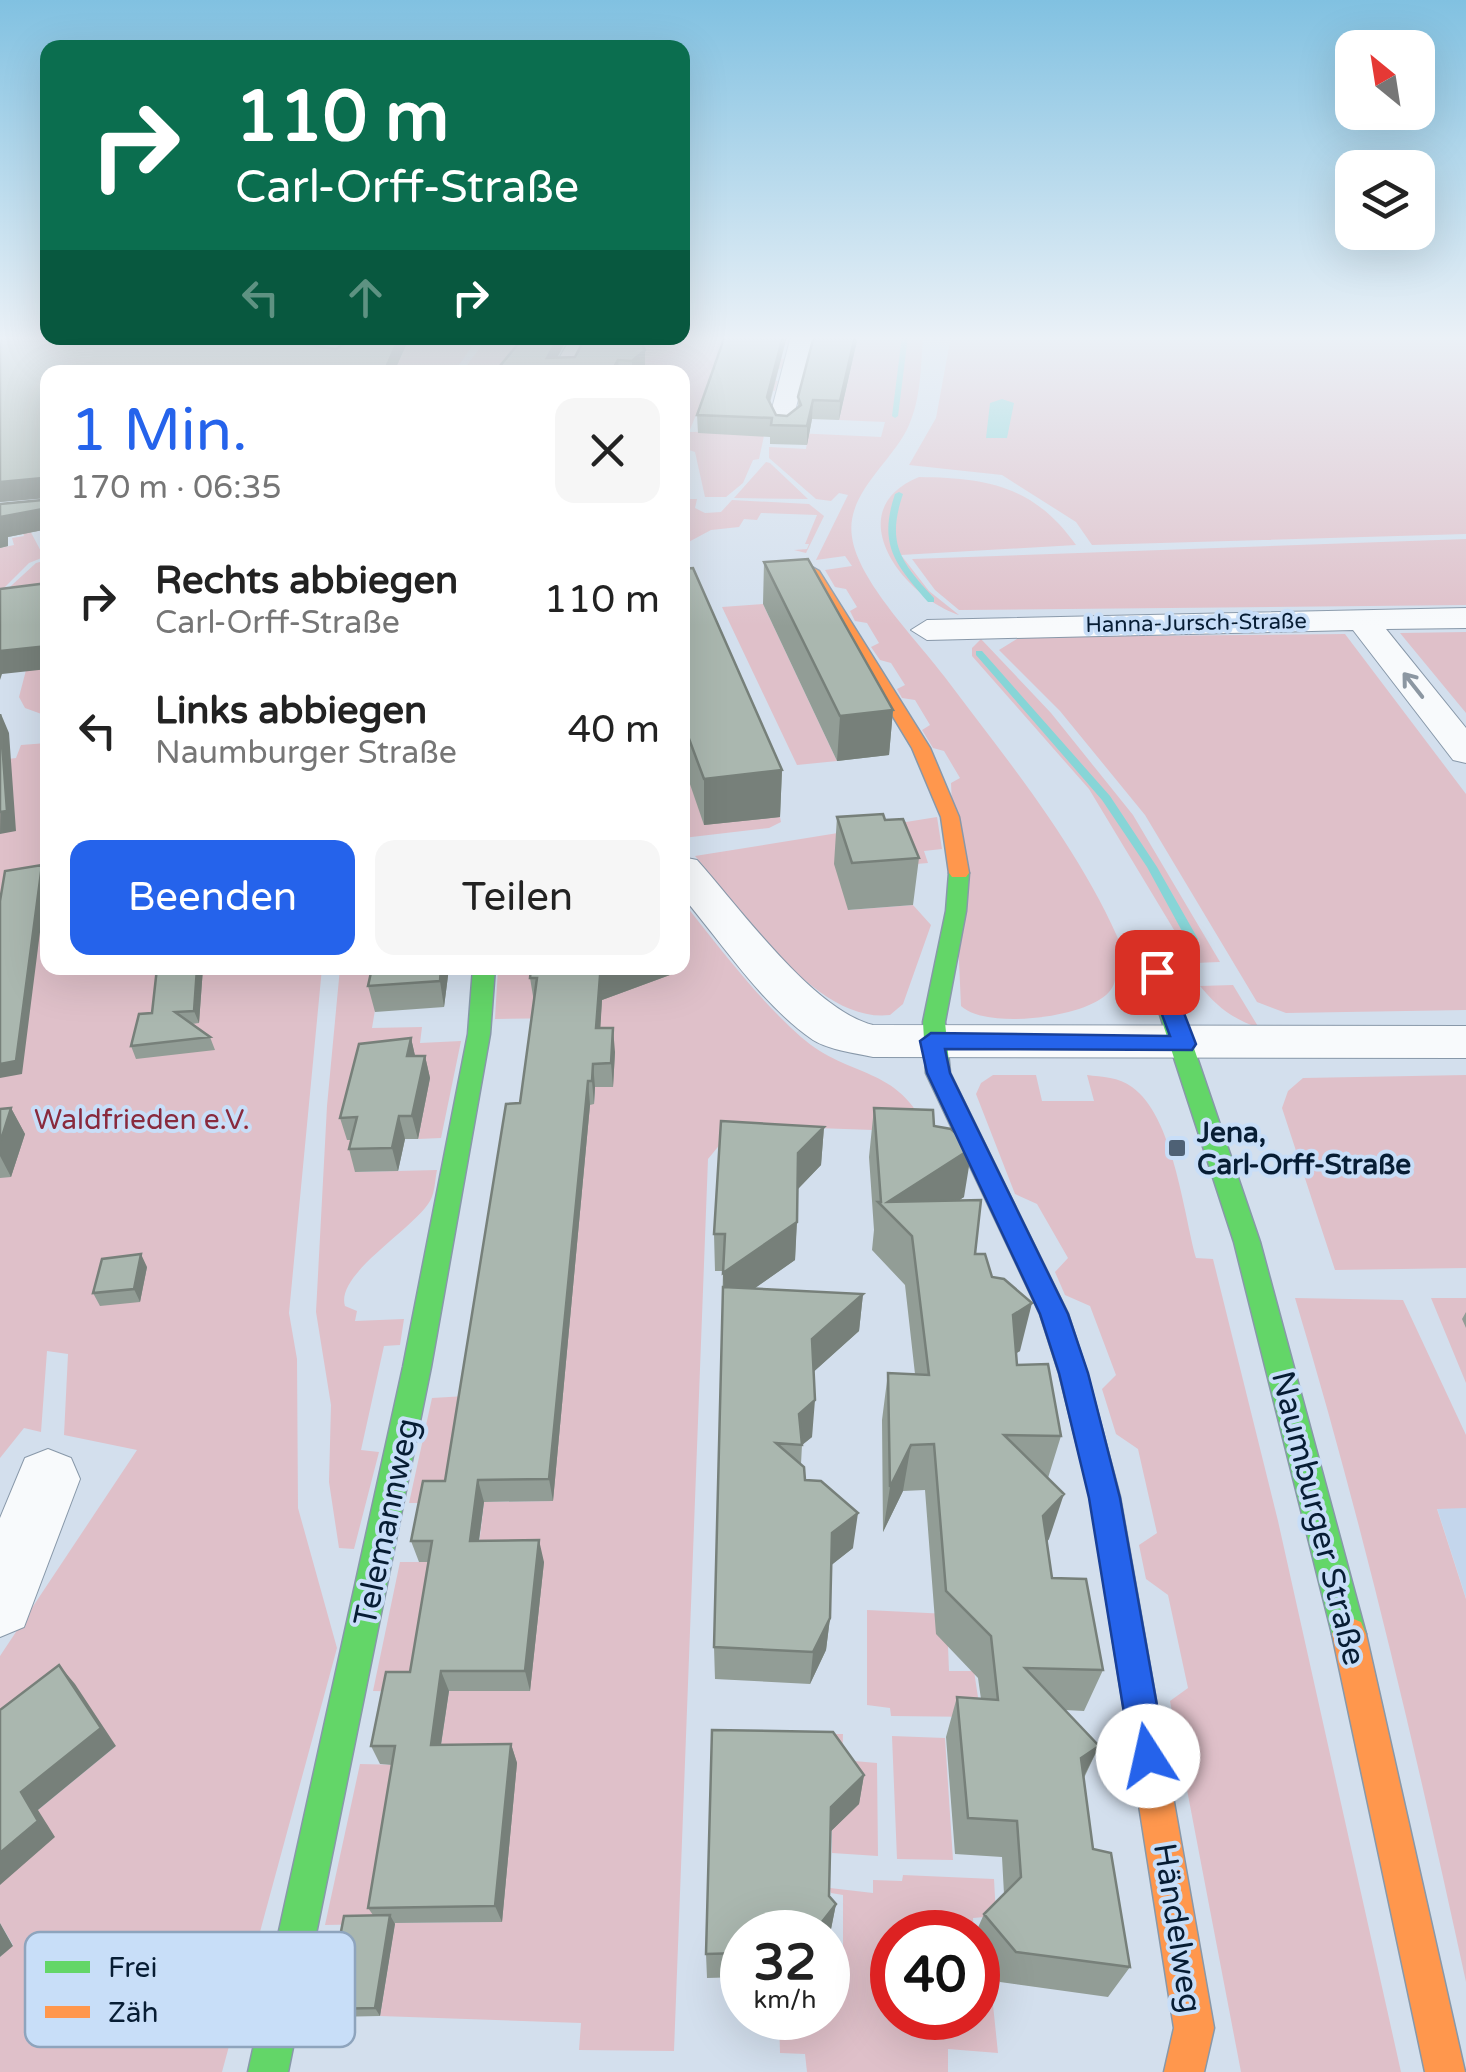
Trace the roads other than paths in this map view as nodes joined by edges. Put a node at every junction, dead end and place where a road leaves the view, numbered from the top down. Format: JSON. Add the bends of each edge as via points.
{"nodes":[{"id":1,"x":786,"y":566,"type":"edge"},
{"id":2,"x":1466,"y":618,"type":"edge"},
{"id":3,"x":1361,"y":619,"type":"junction"},
{"id":4,"x":927,"y":630,"type":"dead end"},
{"id":5,"x":1466,"y":752,"type":"edge"},
{"id":6,"x":690,"y":879,"type":"edge"},
{"id":7,"x":1157,"y":972,"type":"dead end"},
{"id":8,"x":483,"y":975,"type":"edge"},
{"id":9,"x":931,"y":1041,"type":"junction"},
{"id":10,"x":1466,"y":1042,"type":"edge"},
{"id":11,"x":1184,"y":1044,"type":"junction"},
{"id":12,"x":48,"y":1479,"type":"dead end"},
{"id":13,"x":0,"y":1603,"type":"edge"},
{"id":14,"x":298,"y":1932,"type":"edge"},
{"id":15,"x":273,"y":2047,"type":"edge"},
{"id":16,"x":268,"y":2072,"type":"edge"},
{"id":17,"x":1184,"y":2072,"type":"edge"},
{"id":18,"x":1445,"y":2072,"type":"edge"}],
"edges":[{"from":1,"to":9,"type":"street","via":[[814,571],[943,792],[959,880],[955,931],[934,992]]},
{"from":2,"to":3,"type":"street","name":"Hanna-Jursch-Straße"},
{"from":3,"to":4,"type":"street","name":"Hanna-Jursch-Straße"},
{"from":5,"to":3,"type":"street","one_way":true},
{"from":6,"to":9,"type":"street","via":[[754,957],[833,1031]]},
{"from":7,"to":11,"type":"street","name":"Naumburger Straße"},
{"from":8,"to":14,"type":"street","name":"Telemannweg","via":[[479,1034],[418,1367]]},
{"from":9,"to":11,"type":"street"},
{"from":9,"to":17,"type":"street","name":"Händelweg","via":[[938,1073],[1054,1314],[1104,1498],[1194,2028]]},
{"from":10,"to":11,"type":"street"},
{"from":11,"to":18,"type":"street","name":"Naumburger Straße","via":[[1297,1416]]},
{"from":12,"to":13,"type":"street"},
{"from":15,"to":16,"type":"street","name":"Telemannweg"}]}
